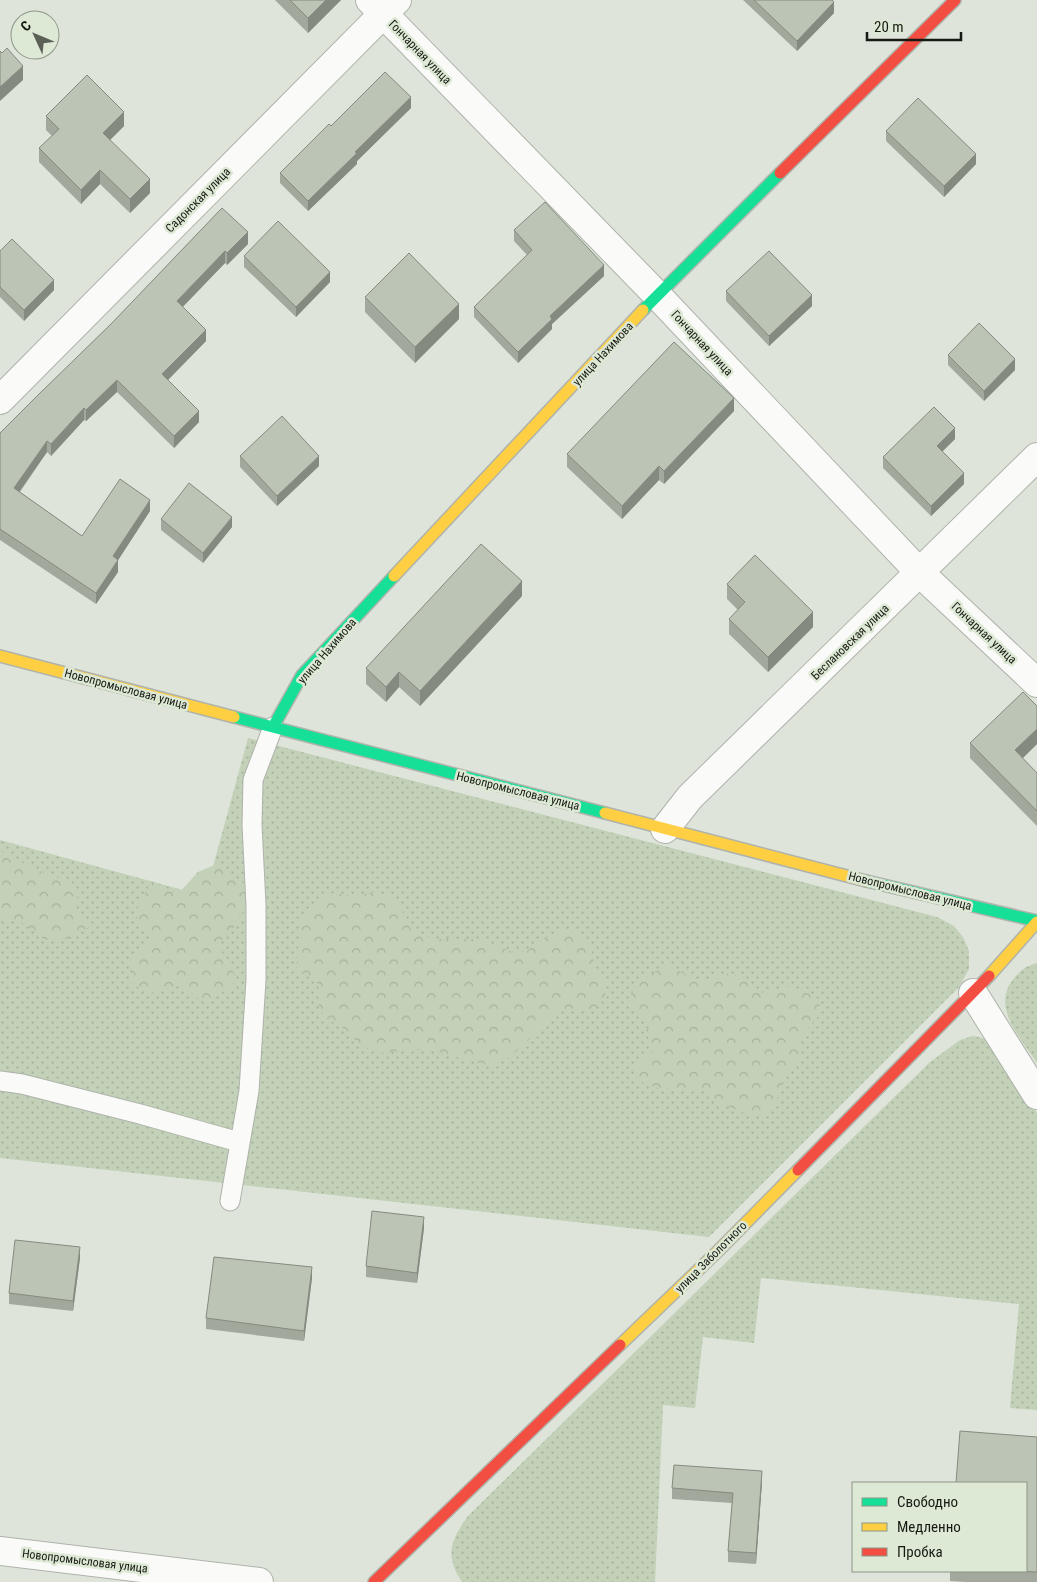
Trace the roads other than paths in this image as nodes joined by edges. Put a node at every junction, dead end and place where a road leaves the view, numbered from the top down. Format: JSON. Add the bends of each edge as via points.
{"nodes":[{"id":1,"x":955,"y":0,"type":"edge"},
{"id":2,"x":383,"y":5,"type":"edge"},
{"id":3,"x":657,"y":295,"type":"junction"},
{"id":4,"x":0,"y":400,"type":"edge"},
{"id":5,"x":1037,"y":458,"type":"edge"},
{"id":6,"x":920,"y":573,"type":"junction"},
{"id":7,"x":0,"y":656,"type":"edge"},
{"id":8,"x":1037,"y":683,"type":"edge"},
{"id":9,"x":273,"y":727,"type":"junction"},
{"id":10,"x":666,"y":828,"type":"junction"},
{"id":11,"x":1037,"y":922,"type":"edge"},
{"id":12,"x":973,"y":993,"type":"junction"},
{"id":13,"x":0,"y":1081,"type":"edge"},
{"id":14,"x":1037,"y":1095,"type":"edge"},
{"id":15,"x":239,"y":1142,"type":"junction"},
{"id":16,"x":230,"y":1201,"type":"dead end"},
{"id":17,"x":0,"y":1551,"type":"edge"},
{"id":18,"x":259,"y":1582,"type":"edge"},
{"id":19,"x":374,"y":1582,"type":"edge"}],
"edges":[{"from":1,"to":3,"type":"street","name":"улица Нахимова"},
{"from":2,"to":3,"type":"street","name":"Гончарная улица"},
{"from":2,"to":4,"type":"street","name":"Садонская улица"},
{"from":3,"to":6,"type":"street","name":"Гончарная улица"},
{"from":3,"to":9,"type":"street","name":"улица Нахимова","via":[[302,675]]},
{"from":5,"to":6,"type":"street","name":"Беслановская улица"},
{"from":6,"to":8,"type":"street","name":"Гончарная улица"},
{"from":6,"to":10,"type":"street","name":"Беслановская улица","via":[[690,797]]},
{"from":7,"to":9,"type":"street","name":"Новопромысловая улица"},
{"from":9,"to":10,"type":"street","name":"Новопромысловая улица"},
{"from":9,"to":15,"type":"lane","via":[[253,780],[256,980],[249,1091]]},
{"from":10,"to":11,"type":"street","name":"Новопромысловая улица"},
{"from":11,"to":12,"type":"street","name":"улица Заболотного"},
{"from":12,"to":14,"type":"street"},
{"from":12,"to":19,"type":"street","name":"улица Заболотного","via":[[718,1250]]},
{"from":13,"to":15,"type":"lane","via":[[76,1097]]},
{"from":15,"to":16,"type":"lane"},
{"from":17,"to":18,"type":"street","name":"Новопромысловая улица"}]}
